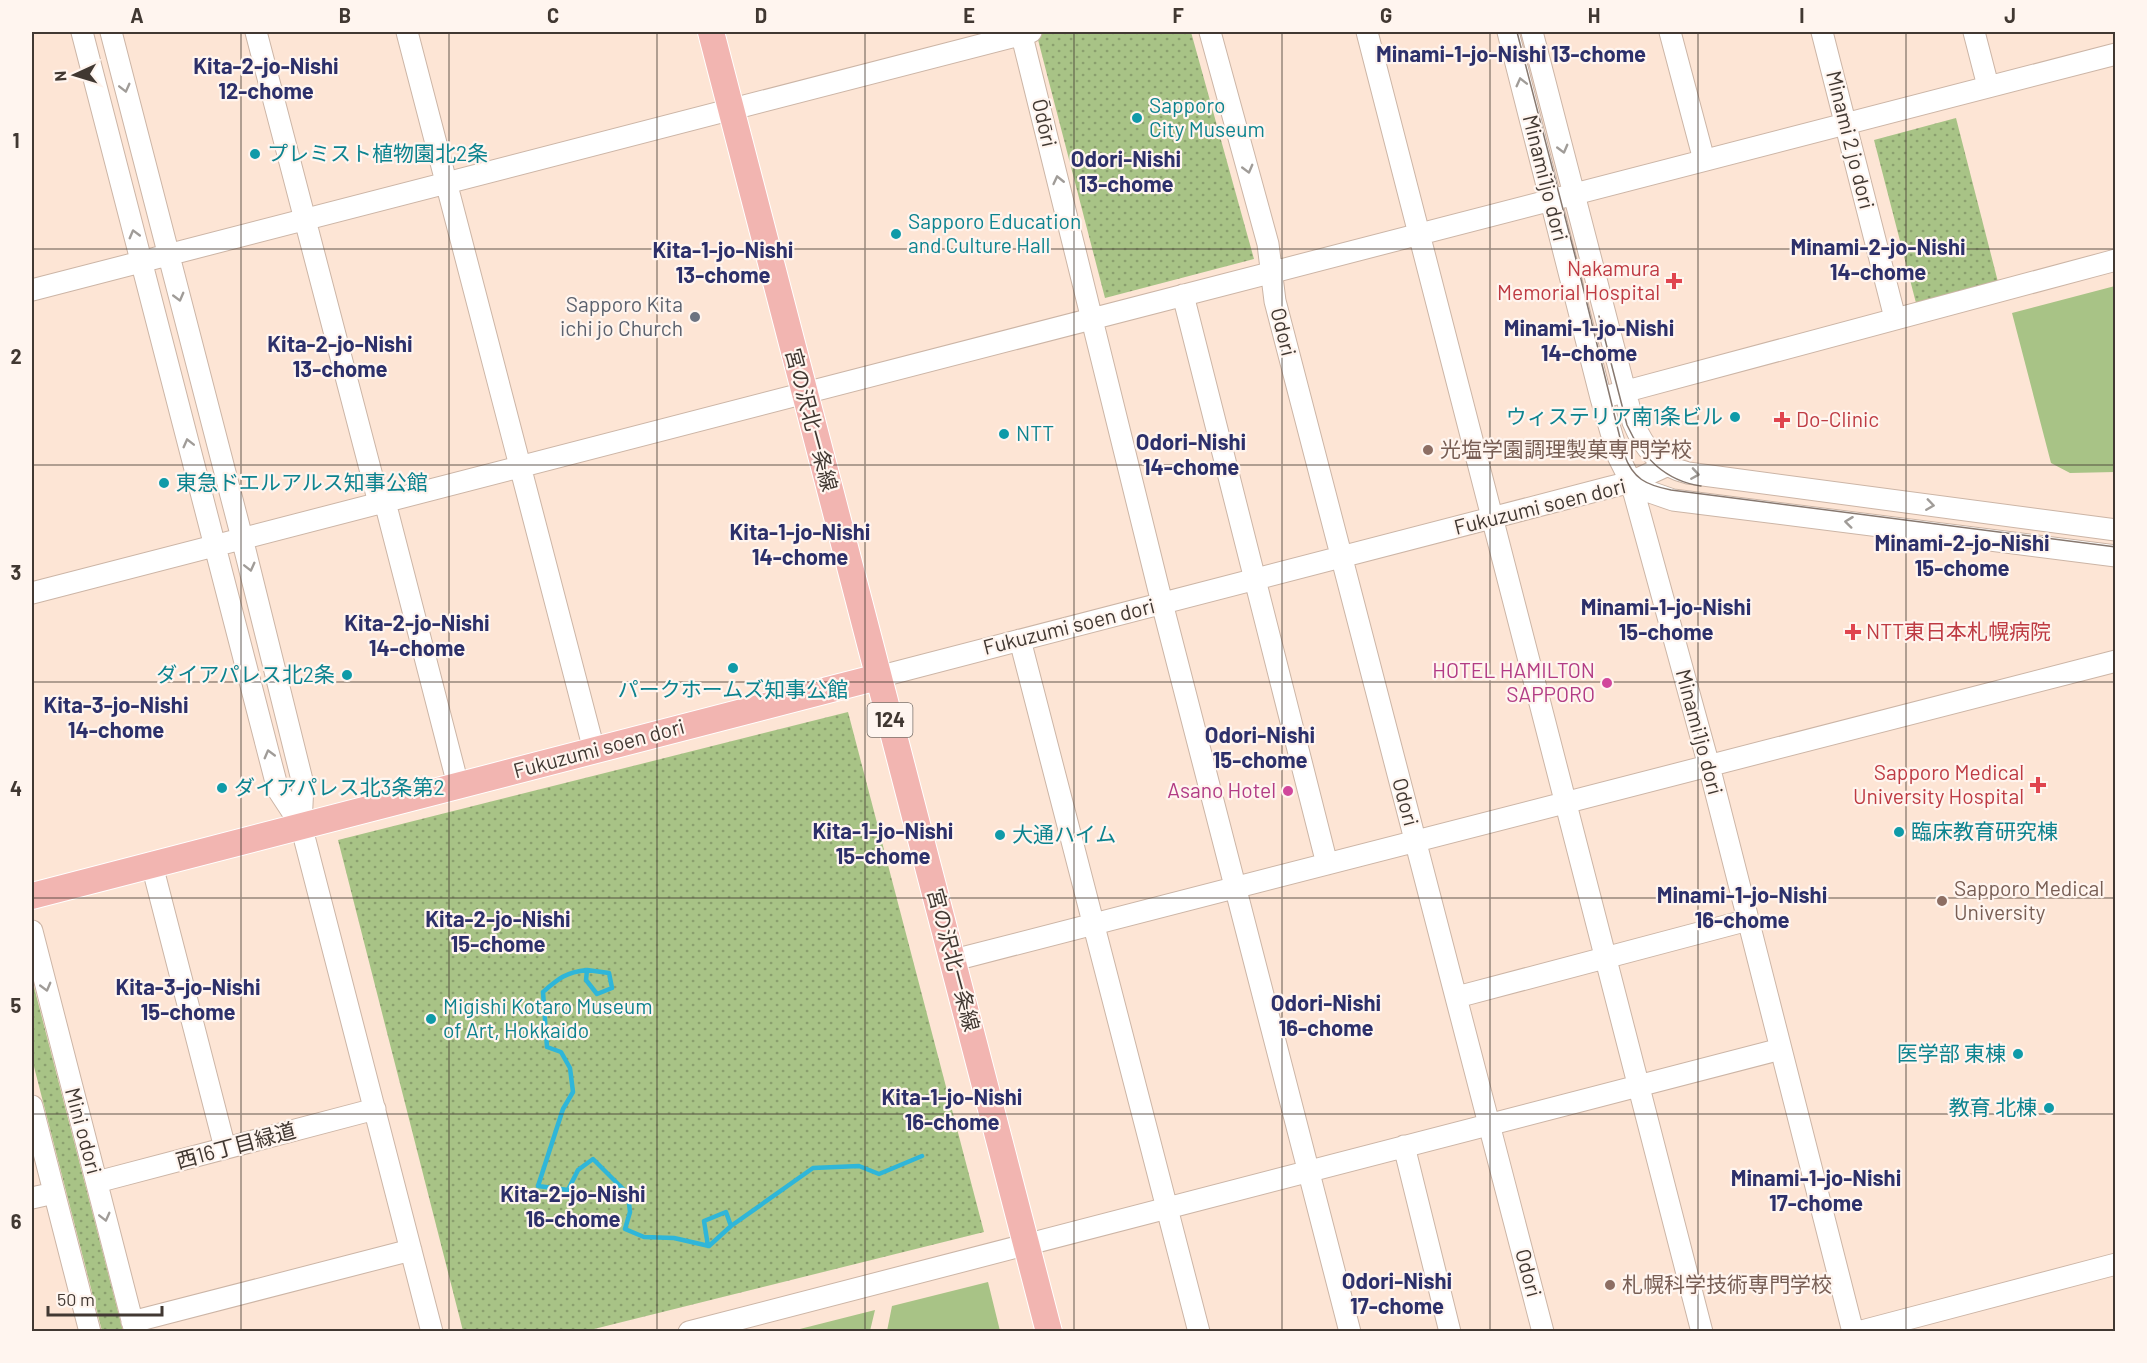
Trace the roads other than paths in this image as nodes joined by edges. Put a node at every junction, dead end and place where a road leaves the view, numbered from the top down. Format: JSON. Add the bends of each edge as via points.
{"nodes":[{"id":1,"x":82,"y":32,"type":"edge"},
{"id":2,"x":111,"y":32,"type":"edge"},
{"id":3,"x":256,"y":32,"type":"edge"},
{"id":4,"x":407,"y":32,"type":"edge"},
{"id":5,"x":711,"y":32,"type":"edge"},
{"id":6,"x":1025,"y":32,"type":"edge"},
{"id":7,"x":1210,"y":32,"type":"edge"},
{"id":8,"x":1367,"y":32,"type":"edge"},
{"id":9,"x":1508,"y":32,"type":"edge"},
{"id":10,"x":1532,"y":32,"type":"edge"},
{"id":11,"x":1670,"y":32,"type":"edge"},
{"id":12,"x":1822,"y":32,"type":"edge"},
{"id":13,"x":1974,"y":32,"type":"edge"},
{"id":14,"x":2115,"y":54,"type":"edge"},
{"id":15,"x":1988,"y":86,"type":"junction"},
{"id":16,"x":731,"y":109,"type":"junction"},
{"id":17,"x":1846,"y":123,"type":"junction"},
{"id":18,"x":1704,"y":160,"type":"junction"},
{"id":19,"x":447,"y":182,"type":"junction"},
{"id":20,"x":1575,"y":194,"type":"junction"},
{"id":21,"x":1551,"y":200,"type":"junction"},
{"id":22,"x":305,"y":219,"type":"junction"},
{"id":23,"x":1419,"y":234,"type":"junction"},
{"id":24,"x":168,"y":254,"type":"junction"},
{"id":25,"x":2115,"y":260,"type":"edge"},
{"id":26,"x":141,"y":261,"type":"junction"},
{"id":27,"x":1271,"y":272,"type":"junction"},
{"id":28,"x":32,"y":290,"type":"edge"},
{"id":29,"x":1183,"y":295,"type":"junction"},
{"id":30,"x":1896,"y":318,"type":"junction"},
{"id":31,"x":1091,"y":319,"type":"junction"},
{"id":32,"x":1625,"y":391,"type":"junction"},
{"id":33,"x":804,"y":393,"type":"junction"},
{"id":34,"x":1601,"y":398,"type":"junction"},
{"id":35,"x":1646,"y":447,"type":"junction"},
{"id":36,"x":1666,"y":466,"type":"junction"},
{"id":37,"x":520,"y":467,"type":"junction"},
{"id":38,"x":1631,"y":482,"type":"junction"},
{"id":39,"x":382,"y":502,"type":"junction"},
{"id":40,"x":1493,"y":518,"type":"junction"},
{"id":41,"x":2115,"y":530,"type":"edge"},
{"id":42,"x":243,"y":538,"type":"junction"},
{"id":43,"x":214,"y":546,"type":"junction"},
{"id":44,"x":2115,"y":556,"type":"edge"},
{"id":45,"x":1341,"y":557,"type":"junction"},
{"id":46,"x":1256,"y":579,"type":"junction"},
{"id":47,"x":32,"y":593,"type":"edge"},
{"id":48,"x":1162,"y":603,"type":"junction"},
{"id":49,"x":1020,"y":640,"type":"junction"},
{"id":50,"x":2115,"y":661,"type":"edge"},
{"id":51,"x":878,"y":677,"type":"junction"},
{"id":52,"x":594,"y":750,"type":"junction"},
{"id":53,"x":1708,"y":765,"type":"junction"},
{"id":54,"x":458,"y":786,"type":"junction"},
{"id":55,"x":1565,"y":802,"type":"junction"},
{"id":56,"x":302,"y":825,"type":"junction"},
{"id":57,"x":1415,"y":841,"type":"junction"},
{"id":58,"x":1328,"y":864,"type":"junction"},
{"id":59,"x":152,"y":865,"type":"junction"},
{"id":60,"x":1236,"y":887,"type":"junction"},
{"id":61,"x":32,"y":896,"type":"edge"},
{"id":62,"x":1748,"y":920,"type":"junction"},
{"id":63,"x":1094,"y":924,"type":"junction"},
{"id":64,"x":32,"y":931,"type":"edge"},
{"id":65,"x":1606,"y":957,"type":"junction"},
{"id":66,"x":954,"y":960,"type":"junction"},
{"id":67,"x":1457,"y":997,"type":"junction"},
{"id":68,"x":1780,"y":1049,"type":"junction"},
{"id":69,"x":1639,"y":1086,"type":"junction"},
{"id":70,"x":32,"y":1106,"type":"edge"},
{"id":71,"x":375,"y":1109,"type":"junction"},
{"id":72,"x":1489,"y":1124,"type":"junction"},
{"id":73,"x":1404,"y":1146,"type":"junction"},
{"id":74,"x":225,"y":1148,"type":"junction"},
{"id":75,"x":1309,"y":1171,"type":"junction"},
{"id":76,"x":96,"y":1182,"type":"junction"},
{"id":77,"x":54,"y":1193,"type":"junction"},
{"id":78,"x":32,"y":1198,"type":"edge"},
{"id":79,"x":1167,"y":1208,"type":"junction"},
{"id":80,"x":1027,"y":1244,"type":"junction"},
{"id":81,"x":411,"y":1250,"type":"junction"},
{"id":82,"x":2115,"y":1264,"type":"edge"},
{"id":83,"x":134,"y":1327,"type":"edge"},
{"id":84,"x":90,"y":1332,"type":"edge"},
{"id":85,"x":432,"y":1332,"type":"edge"},
{"id":86,"x":689,"y":1332,"type":"edge"},
{"id":87,"x":1049,"y":1332,"type":"edge"},
{"id":88,"x":1199,"y":1332,"type":"edge"},
{"id":89,"x":1350,"y":1332,"type":"edge"},
{"id":90,"x":1450,"y":1332,"type":"edge"},
{"id":91,"x":1543,"y":1332,"type":"edge"},
{"id":92,"x":1702,"y":1332,"type":"edge"},
{"id":93,"x":1853,"y":1332,"type":"edge"},
{"id":94,"x":1858,"y":1332,"type":"edge"}],
"edges":[{"from":26,"to":1,"type":"street","one_way":true},
{"from":2,"to":24,"type":"street","one_way":true},
{"from":3,"to":22,"type":"street"},
{"from":4,"to":19,"type":"street"},
{"from":5,"to":16,"type":"main road","name":"宮の沢北一条線","number":"124"},
{"from":6,"to":16,"type":"street"},
{"from":31,"to":6,"type":"street","name":"Ōdōri","one_way":true},
{"from":7,"to":27,"type":"street","one_way":true,"via":[[1268,244]]},
{"from":8,"to":23,"type":"street"},
{"from":21,"to":9,"type":"street","name":"Minami1jo dori","one_way":true},
{"from":10,"to":20,"type":"street","name":"Minami1jo dori","one_way":true},
{"from":11,"to":18,"type":"street"},
{"from":12,"to":17,"type":"street","name":"Minami 2 jo dori"},
{"from":13,"to":15,"type":"street"},
{"from":14,"to":15,"type":"street"},
{"from":15,"to":17,"type":"street"},
{"from":16,"to":19,"type":"street"},
{"from":16,"to":33,"type":"main road","name":"宮の沢北一条線","number":"124"},
{"from":17,"to":18,"type":"street"},
{"from":17,"to":30,"type":"street","name":"Minami 2 jo dori"},
{"from":18,"to":20,"type":"street"},
{"from":19,"to":22,"type":"street"},
{"from":19,"to":37,"type":"street"},
{"from":20,"to":21,"type":"street"},
{"from":20,"to":32,"type":"street","name":"Minami1jo dori"},
{"from":21,"to":23,"type":"street"},
{"from":21,"to":34,"type":"street","name":"Minami1jo dori"},
{"from":22,"to":24,"type":"street"},
{"from":22,"to":39,"type":"street"},
{"from":23,"to":27,"type":"street"},
{"from":23,"to":40,"type":"street"},
{"from":24,"to":26,"type":"street"},
{"from":24,"to":42,"type":"street","one_way":true},
{"from":25,"to":30,"type":"street"},
{"from":26,"to":28,"type":"street"},
{"from":43,"to":26,"type":"street","one_way":true},
{"from":27,"to":29,"type":"street"},
{"from":27,"to":45,"type":"street","name":"Odori","via":[[1275,301]]},
{"from":29,"to":31,"type":"street"},
{"from":29,"to":46,"type":"street"},
{"from":30,"to":32,"type":"street"},
{"from":31,"to":33,"type":"street"},
{"from":31,"to":48,"type":"street","name":"Ōdōri"},
{"from":32,"to":34,"type":"street"},
{"from":32,"to":35,"type":"street","name":"Minami1jo dori"},
{"from":33,"to":37,"type":"street"},
{"from":33,"to":51,"type":"main road","name":"宮の沢北一条線","number":"124"},
{"from":34,"to":38,"type":"street","name":"Minami1jo dori","via":[[1618,456]]},
{"from":35,"to":36,"type":"street"},
{"from":35,"to":38,"type":"street"},
{"from":36,"to":38,"type":"street"},
{"from":36,"to":41,"type":"street","one_way":true,"via":[[1688,473]]},
{"from":37,"to":39,"type":"street"},
{"from":37,"to":52,"type":"street"},
{"from":38,"to":40,"type":"street","name":"Fukuzumi soen dori"},
{"from":44,"to":38,"type":"street","name":"Fukuzumi soen dori","one_way":true,"via":[[1673,500]]},
{"from":38,"to":53,"type":"street","name":"Minami1jo dori"},
{"from":39,"to":42,"type":"street"},
{"from":39,"to":54,"type":"street"},
{"from":40,"to":45,"type":"street","name":"Fukuzumi soen dori"},
{"from":40,"to":55,"type":"street"},
{"from":42,"to":43,"type":"street"},
{"from":42,"to":56,"type":"street","one_way":true,"via":[[303,784]]},
{"from":43,"to":47,"type":"street"},
{"from":56,"to":43,"type":"street","one_way":true,"via":[[278,790]]},
{"from":45,"to":46,"type":"street","name":"Fukuzumi soen dori"},
{"from":45,"to":57,"type":"street","name":"Odori"},
{"from":46,"to":48,"type":"street","name":"Fukuzumi soen dori"},
{"from":46,"to":58,"type":"street"},
{"from":48,"to":49,"type":"street","name":"Fukuzumi soen dori"},
{"from":48,"to":60,"type":"street","name":"Ōdōri"},
{"from":49,"to":51,"type":"street","name":"Fukuzumi soen dori"},
{"from":49,"to":63,"type":"street"},
{"from":50,"to":53,"type":"street"},
{"from":51,"to":52,"type":"main road","name":"Fukuzumi soen dori"},
{"from":51,"to":66,"type":"main road","name":"宮の沢北一条線","number":"124"},
{"from":52,"to":54,"type":"main road","name":"Fukuzumi soen dori"},
{"from":53,"to":55,"type":"street"},
{"from":53,"to":62,"type":"street","name":"Minami1jo dori"},
{"from":54,"to":56,"type":"main road","name":"Fukuzumi soen dori"},
{"from":55,"to":57,"type":"street"},
{"from":55,"to":65,"type":"street"},
{"from":56,"to":59,"type":"main road","name":"Fukuzumi soen dori"},
{"from":56,"to":71,"type":"street"},
{"from":57,"to":58,"type":"street"},
{"from":57,"to":67,"type":"street","name":"Odori"},
{"from":58,"to":60,"type":"street"},
{"from":59,"to":61,"type":"main road","name":"Fukuzumi soen dori"},
{"from":59,"to":74,"type":"street"},
{"from":60,"to":63,"type":"street"},
{"from":60,"to":75,"type":"street","name":"Ōdōri"},
{"from":62,"to":65,"type":"street"},
{"from":62,"to":68,"type":"street","name":"Minami1jo dori"},
{"from":63,"to":66,"type":"street"},
{"from":63,"to":79,"type":"street"},
{"from":64,"to":76,"type":"street","name":"Mini odori","one_way":true},
{"from":65,"to":67,"type":"street"},
{"from":65,"to":69,"type":"street"},
{"from":66,"to":80,"type":"main road","name":"宮の沢北一条線","number":"124"},
{"from":67,"to":72,"type":"street","name":"Odori"},
{"from":68,"to":69,"type":"street"},
{"from":68,"to":93,"type":"street","name":"Minami1jo dori"},
{"from":69,"to":72,"type":"street"},
{"from":69,"to":92,"type":"street"},
{"from":70,"to":77,"type":"street","name":"Mini odori"},
{"from":71,"to":74,"type":"street","name":"西16丁目緑道"},
{"from":71,"to":81,"type":"street"},
{"from":72,"to":73,"type":"street"},
{"from":72,"to":91,"type":"street","name":"Odori"},
{"from":73,"to":75,"type":"street"},
{"from":73,"to":90,"type":"street"},
{"from":74,"to":76,"type":"street","name":"西16丁目緑道"},
{"from":75,"to":79,"type":"street"},
{"from":75,"to":89,"type":"street","name":"Ōdōri"},
{"from":76,"to":83,"type":"street","name":"Mini odori","one_way":true},
{"from":77,"to":78,"type":"street"},
{"from":77,"to":84,"type":"street","name":"Mini odori"},
{"from":79,"to":80,"type":"street"},
{"from":79,"to":88,"type":"street"},
{"from":80,"to":86,"type":"street"},
{"from":80,"to":87,"type":"main road","name":"宮の沢北一条線","number":"124"},
{"from":81,"to":83,"type":"street"},
{"from":81,"to":85,"type":"street"},
{"from":82,"to":94,"type":"street"}]}
